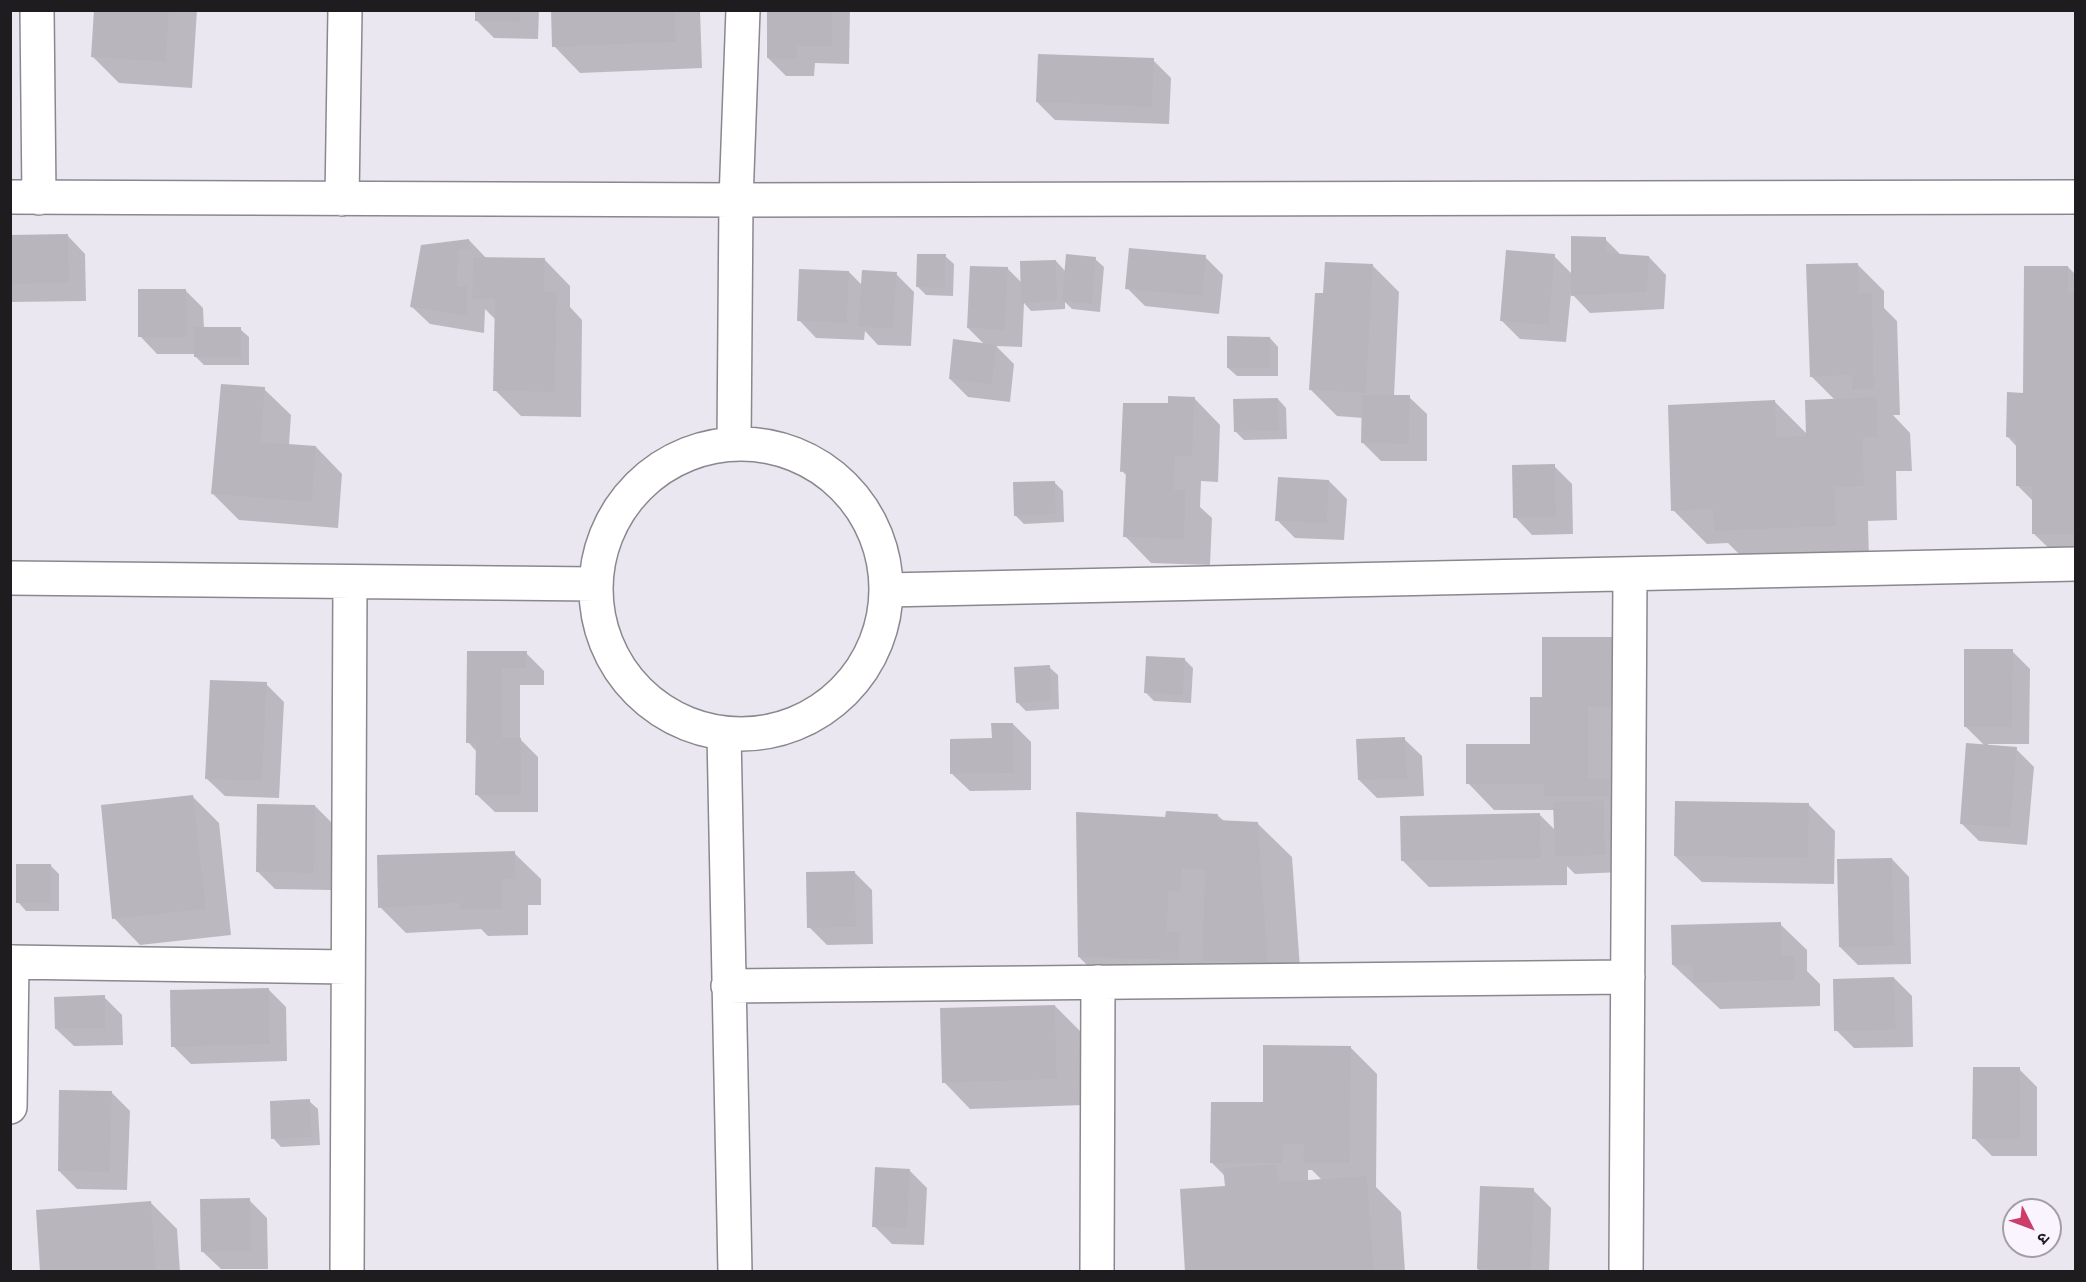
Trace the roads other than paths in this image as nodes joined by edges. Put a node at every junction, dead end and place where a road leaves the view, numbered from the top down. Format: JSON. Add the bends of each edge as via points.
{"nodes":[{"id":1,"x":37,"y":10,"type":"edge"},
{"id":2,"x":345,"y":10,"type":"edge"},
{"id":3,"x":743,"y":10,"type":"edge"},
{"id":4,"x":25,"y":197,"type":"edge"},
{"id":5,"x":2076,"y":197,"type":"edge"},
{"id":6,"x":342,"y":199,"type":"junction"},
{"id":7,"x":736,"y":200,"type":"junction"},
{"id":8,"x":734,"y":444,"type":"junction"},
{"id":9,"x":2076,"y":564,"type":"edge"},
{"id":10,"x":1630,"y":574,"type":"junction"},
{"id":11,"x":10,"y":578,"type":"edge"},
{"id":12,"x":350,"y":582,"type":"junction"},
{"id":13,"x":595,"y":584,"type":"junction"},
{"id":14,"x":887,"y":590,"type":"junction"},
{"id":15,"x":724,"y":734,"type":"junction"},
{"id":16,"x":11,"y":962,"type":"edge"},
{"id":17,"x":348,"y":967,"type":"junction"},
{"id":18,"x":1628,"y":978,"type":"junction"},
{"id":19,"x":1098,"y":982,"type":"junction"},
{"id":20,"x":728,"y":986,"type":"junction"},
{"id":21,"x":10,"y":1107,"type":"edge"},
{"id":22,"x":347,"y":1272,"type":"edge"},
{"id":23,"x":735,"y":1272,"type":"edge"},
{"id":24,"x":1097,"y":1272,"type":"edge"},
{"id":25,"x":1626,"y":1272,"type":"edge"}],
"edges":[{"from":1,"to":4,"type":"street"},
{"from":2,"to":6,"type":"street"},
{"from":3,"to":7,"type":"street"},
{"from":4,"to":6,"type":"street"},
{"from":5,"to":7,"type":"street"},
{"from":6,"to":7,"type":"street"},
{"from":7,"to":8,"type":"street"},
{"from":8,"to":13,"type":"street","via":[[699,450],[666,464],[638,487],[615,516],[601,549]]},
{"from":8,"to":14,"type":"street","via":[[781,449],[824,469],[857,501],[880,543]]},
{"from":9,"to":10,"type":"street"},
{"from":10,"to":14,"type":"street"},
{"from":10,"to":18,"type":"street"},
{"from":11,"to":12,"type":"street"},
{"from":12,"to":13,"type":"street"},
{"from":12,"to":17,"type":"street"},
{"from":13,"to":15,"type":"street","via":[[600,628],[617,667],[645,700],[682,723]]},
{"from":14,"to":15,"type":"street","via":[[878,638],[854,680],[818,713],[772,732]]},
{"from":15,"to":20,"type":"street"},
{"from":16,"to":17,"type":"street"},
{"from":16,"to":21,"type":"street"},
{"from":17,"to":22,"type":"street"},
{"from":18,"to":19,"type":"street"},
{"from":18,"to":25,"type":"street"},
{"from":19,"to":20,"type":"street"},
{"from":19,"to":24,"type":"street"},
{"from":20,"to":23,"type":"street"}]}
